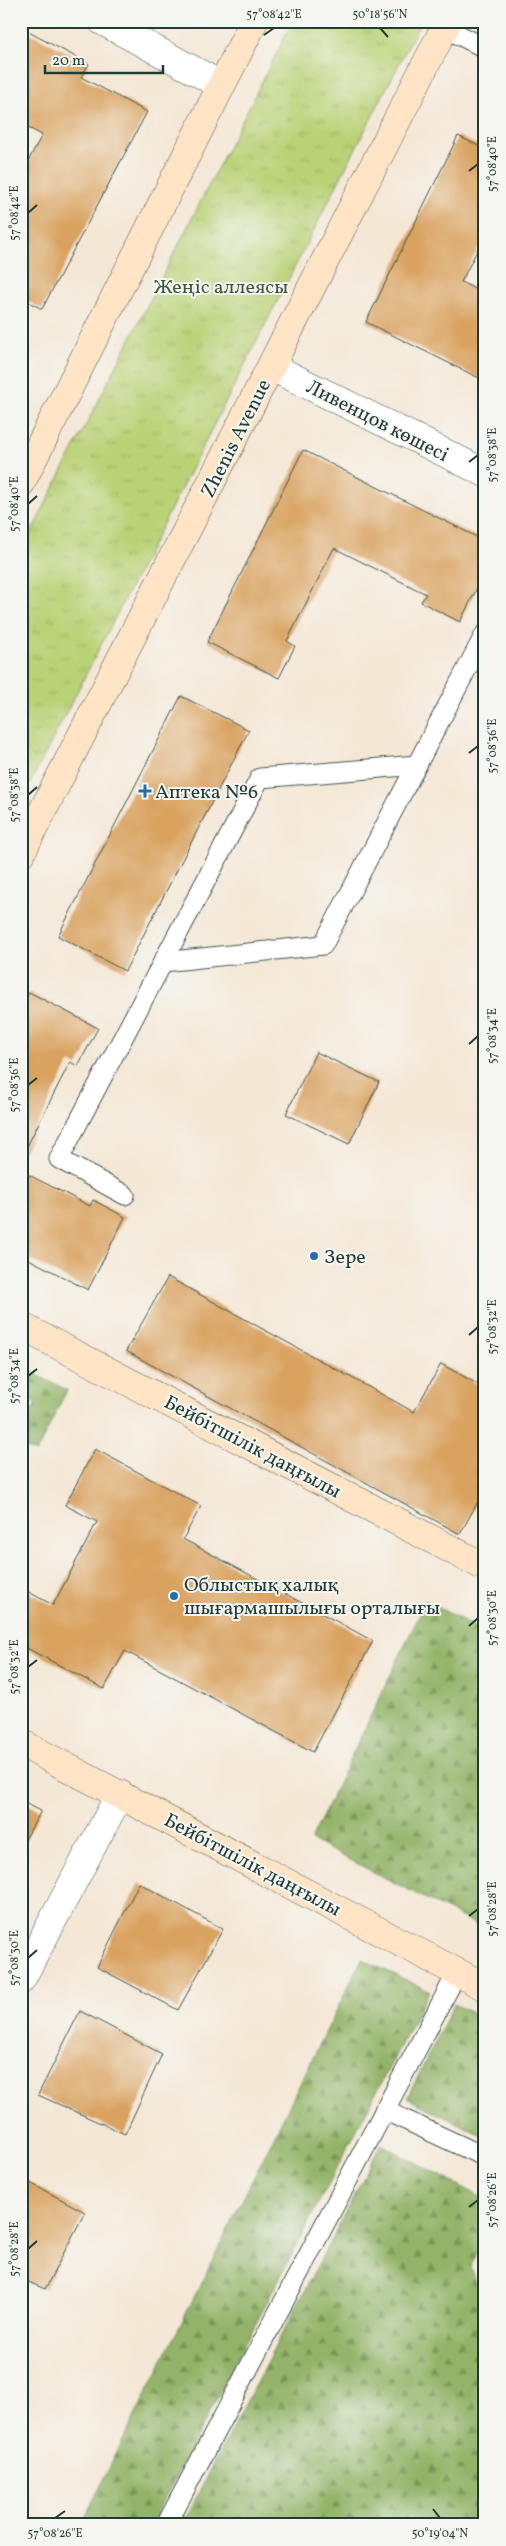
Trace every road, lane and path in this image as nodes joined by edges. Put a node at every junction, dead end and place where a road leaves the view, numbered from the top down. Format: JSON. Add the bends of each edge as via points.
{"nodes":[{"id":1,"x":102,"y":21,"type":"edge"},
{"id":2,"x":254,"y":21,"type":"edge"},
{"id":3,"x":446,"y":25,"type":"edge"},
{"id":4,"x":485,"y":48,"type":"edge"},
{"id":5,"x":221,"y":85,"type":"junction"},
{"id":6,"x":272,"y":367,"type":"junction"},
{"id":7,"x":485,"y":473,"type":"edge"},
{"id":8,"x":21,"y":483,"type":"edge"},
{"id":9,"x":485,"y":634,"type":"edge"},
{"id":10,"x":417,"y":765,"type":"junction"},
{"id":11,"x":21,"y":853,"type":"edge"},
{"id":12,"x":163,"y":962,"type":"junction"},
{"id":13,"x":125,"y":1195,"type":"dead end"},
{"id":14,"x":21,"y":1326,"type":"edge"},
{"id":15,"x":485,"y":1567,"type":"edge"},
{"id":16,"x":21,"y":1743,"type":"edge"},
{"id":17,"x":120,"y":1794,"type":"junction"},
{"id":18,"x":457,"y":1973,"type":"junction"},
{"id":19,"x":21,"y":1980,"type":"edge"},
{"id":20,"x":485,"y":1987,"type":"edge"},
{"id":21,"x":384,"y":2110,"type":"junction"},
{"id":22,"x":485,"y":2157,"type":"edge"},
{"id":23,"x":166,"y":2525,"type":"edge"}],
"edges":[{"from":1,"to":5,"type":"street"},
{"from":2,"to":5,"type":"street"},
{"from":3,"to":4,"type":"lane"},
{"from":3,"to":6,"type":"street","name":"Zhenis Avenue"},
{"from":5,"to":8,"type":"street"},
{"from":6,"to":7,"type":"street","name":"Ливенцов көшесі"},
{"from":6,"to":11,"type":"street","name":"Zhenis Avenue"},
{"from":9,"to":10,"type":"lane"},
{"from":10,"to":12,"type":"lane","via":[[323,945]]},
{"from":10,"to":12,"type":"lane","via":[[260,778]]},
{"from":12,"to":13,"type":"lane","via":[[60,1159]]},
{"from":14,"to":15,"type":"street","name":"Бейбітшілік даңғылы"},
{"from":16,"to":17,"type":"street","name":"Бейбітшілік даңғылы"},
{"from":17,"to":18,"type":"street","name":"Бейбітшілік даңғылы"},
{"from":17,"to":19,"type":"street"},
{"from":18,"to":20,"type":"street","name":"Бейбітшілік даңғылы"},
{"from":18,"to":21,"type":"lane"},
{"from":21,"to":22,"type":"lane"},
{"from":21,"to":23,"type":"lane"}]}
